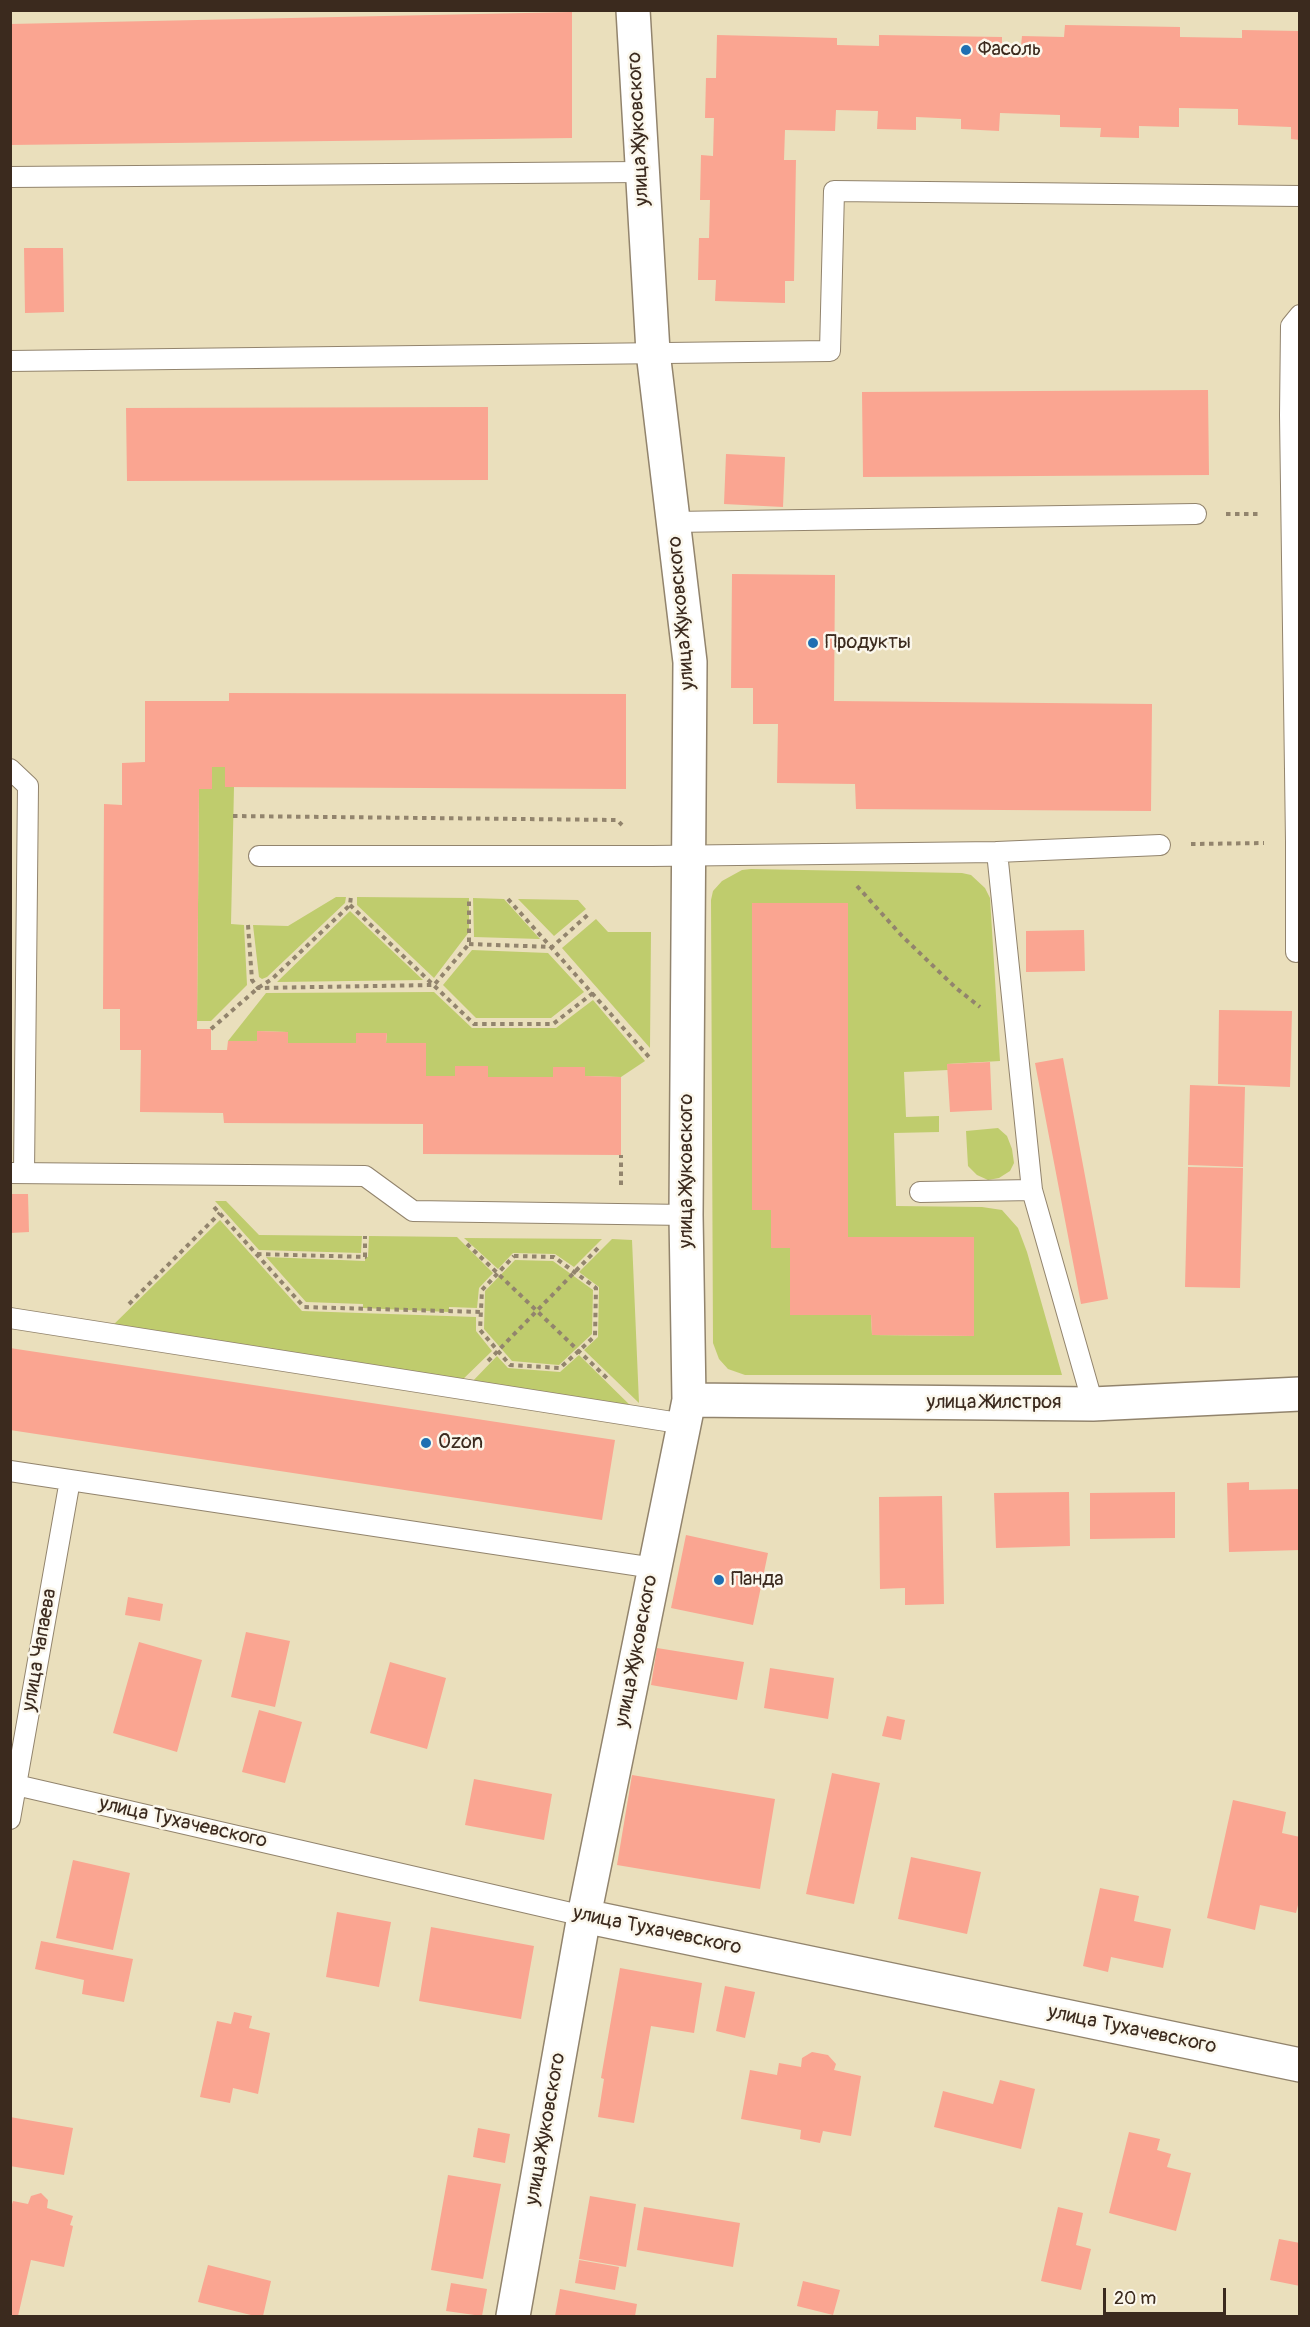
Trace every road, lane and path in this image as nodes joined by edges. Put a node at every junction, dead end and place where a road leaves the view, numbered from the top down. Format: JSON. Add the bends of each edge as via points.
{"nodes":[{"id":1,"x":633,"y":10,"type":"edge"},
{"id":2,"x":641,"y":172,"type":"junction"},
{"id":3,"x":10,"y":177,"type":"edge"},
{"id":4,"x":1299,"y":196,"type":"edge"},
{"id":5,"x":1299,"y":315,"type":"edge"},
{"id":6,"x":653,"y":352,"type":"junction"},
{"id":7,"x":10,"y":361,"type":"edge"},
{"id":8,"x":1295,"y":415,"type":"edge"},
{"id":9,"x":1196,"y":514,"type":"joint"},
{"id":10,"x":1292,"y":514,"type":"junction"},
{"id":11,"x":673,"y":522,"type":"junction"},
{"id":12,"x":10,"y":769,"type":"edge"},
{"id":13,"x":233,"y":816,"type":"dead end"},
{"id":14,"x":1296,"y":842,"type":"junction"},
{"id":15,"x":1160,"y":845,"type":"joint"},
{"id":16,"x":997,"y":852,"type":"junction"},
{"id":17,"x":689,"y":855,"type":"junction"},
{"id":18,"x":259,"y":856,"type":"dead end"},
{"id":19,"x":652,"y":856,"type":"junction"},
{"id":20,"x":850,"y":879,"type":"dead end"},
{"id":21,"x":351,"y":896,"type":"dead end"},
{"id":22,"x":469,"y":898,"type":"dead end"},
{"id":23,"x":508,"y":899,"type":"dead end"},
{"id":24,"x":350,"y":905,"type":"junction"},
{"id":25,"x":590,"y":913,"type":"dead end"},
{"id":26,"x":248,"y":925,"type":"dead end"},
{"id":27,"x":469,"y":944,"type":"junction"},
{"id":28,"x":552,"y":947,"type":"junction"},
{"id":29,"x":1296,"y":952,"type":"dead end"},
{"id":30,"x":434,"y":986,"type":"junction"},
{"id":31,"x":258,"y":988,"type":"junction"},
{"id":32,"x":593,"y":993,"type":"junction"},
{"id":33,"x":211,"y":1029,"type":"dead end"},
{"id":34,"x":1016,"y":1035,"type":"junction"},
{"id":35,"x":650,"y":1058,"type":"dead end"},
{"id":36,"x":17,"y":1173,"type":"edge"},
{"id":37,"x":187,"y":1175,"type":"junction"},
{"id":38,"x":1032,"y":1190,"type":"junction"},
{"id":39,"x":920,"y":1192,"type":"dead end"},
{"id":40,"x":220,"y":1214,"type":"junction"},
{"id":41,"x":686,"y":1215,"type":"junction"},
{"id":42,"x":365,"y":1236,"type":"dead end"},
{"id":43,"x":461,"y":1238,"type":"dead end"},
{"id":44,"x":607,"y":1239,"type":"dead end"},
{"id":45,"x":256,"y":1254,"type":"junction"},
{"id":46,"x":575,"y":1272,"type":"junction"},
{"id":47,"x":498,"y":1273,"type":"junction"},
{"id":48,"x":538,"y":1310,"type":"junction"},
{"id":49,"x":481,"y":1312,"type":"junction"},
{"id":50,"x":10,"y":1318,"type":"edge"},
{"id":51,"x":101,"y":1332,"type":"junction"},
{"id":52,"x":497,"y":1351,"type":"junction"},
{"id":53,"x":579,"y":1351,"type":"junction"},
{"id":54,"x":460,"y":1389,"type":"junction"},
{"id":55,"x":1299,"y":1394,"type":"edge"},
{"id":56,"x":1093,"y":1404,"type":"junction"},
{"id":57,"x":687,"y":1412,"type":"junction"},
{"id":58,"x":648,"y":1418,"type":"junction"},
{"id":59,"x":10,"y":1471,"type":"edge"},
{"id":60,"x":70,"y":1480,"type":"junction"},
{"id":61,"x":654,"y":1568,"type":"junction"},
{"id":62,"x":16,"y":1785,"type":"junction"},
{"id":63,"x":10,"y":1819,"type":"edge"},
{"id":64,"x":584,"y":1916,"type":"junction"},
{"id":65,"x":1299,"y":2065,"type":"edge"},
{"id":66,"x":513,"y":2316,"type":"edge"}],
"edges":[{"from":1,"to":2,"type":"street","name":"улица Жуковского"},
{"from":2,"to":3,"type":"lane"},
{"from":2,"to":6,"type":"street","name":"улица Жуковского"},
{"from":4,"to":6,"type":"lane","via":[[834,191],[830,351]]},
{"from":5,"to":8,"type":"lane","via":[[1291,326]]},
{"from":6,"to":7,"type":"lane"},
{"from":6,"to":11,"type":"street","name":"улица Жуковского"},
{"from":8,"to":10,"type":"lane"},
{"from":9,"to":10,"type":"path"},
{"from":9,"to":11,"type":"lane"},
{"from":10,"to":14,"type":"lane"},
{"from":11,"to":17,"type":"street","name":"улица Жуковского","via":[[690,662]]},
{"from":12,"to":36,"type":"lane","via":[[28,786]]},
{"from":13,"to":19,"type":"path","via":[[617,820]]},
{"from":14,"to":15,"type":"path"},
{"from":14,"to":29,"type":"lane"},
{"from":15,"to":16,"type":"lane"},
{"from":16,"to":17,"type":"lane"},
{"from":16,"to":34,"type":"lane"},
{"from":17,"to":19,"type":"lane"},
{"from":17,"to":41,"type":"street","name":"улица Жуковского"},
{"from":18,"to":19,"type":"lane"},
{"from":20,"to":34,"type":"path","via":[[956,988]]},
{"from":21,"to":24,"type":"path"},
{"from":22,"to":27,"type":"path"},
{"from":23,"to":28,"type":"path"},
{"from":24,"to":30,"type":"path"},
{"from":24,"to":31,"type":"path"},
{"from":25,"to":28,"type":"path"},
{"from":26,"to":31,"type":"path","via":[[252,980]]},
{"from":27,"to":28,"type":"path"},
{"from":27,"to":30,"type":"path"},
{"from":28,"to":32,"type":"path"},
{"from":30,"to":31,"type":"path"},
{"from":30,"to":32,"type":"path","via":[[474,1024],[553,1024]]},
{"from":31,"to":33,"type":"path"},
{"from":32,"to":35,"type":"path"},
{"from":34,"to":38,"type":"lane"},
{"from":36,"to":37,"type":"lane"},
{"from":37,"to":40,"type":"path"},
{"from":37,"to":41,"type":"lane","via":[[365,1176],[413,1211]]},
{"from":38,"to":39,"type":"lane"},
{"from":38,"to":56,"type":"lane"},
{"from":40,"to":45,"type":"path"},
{"from":40,"to":51,"type":"path"},
{"from":41,"to":57,"type":"street","name":"улица Жуковского"},
{"from":42,"to":45,"type":"path","via":[[365,1257]]},
{"from":43,"to":47,"type":"path"},
{"from":44,"to":46,"type":"path"},
{"from":45,"to":49,"type":"path","via":[[304,1307]]},
{"from":46,"to":47,"type":"path","via":[[554,1257],[514,1256]]},
{"from":46,"to":48,"type":"path"},
{"from":46,"to":53,"type":"path","via":[[596,1288],[595,1336]]},
{"from":47,"to":48,"type":"path"},
{"from":47,"to":49,"type":"path","via":[[482,1290]]},
{"from":48,"to":52,"type":"path"},
{"from":48,"to":53,"type":"path"},
{"from":49,"to":52,"type":"path","via":[[480,1330]]},
{"from":50,"to":51,"type":"lane"},
{"from":51,"to":54,"type":"lane"},
{"from":52,"to":53,"type":"path","via":[[510,1365],[560,1368]]},
{"from":52,"to":54,"type":"path"},
{"from":53,"to":58,"type":"path"},
{"from":54,"to":58,"type":"lane"},
{"from":55,"to":56,"type":"street","name":"улица Жилстроя"},
{"from":56,"to":57,"type":"street","name":"улица Жилстроя"},
{"from":57,"to":58,"type":"lane"},
{"from":57,"to":61,"type":"street","name":"улица Жуковского"},
{"from":59,"to":60,"type":"lane"},
{"from":60,"to":61,"type":"lane"},
{"from":60,"to":62,"type":"lane","name":"улица Чапаева"},
{"from":61,"to":64,"type":"street","name":"улица Жуковского"},
{"from":62,"to":63,"type":"lane","name":"улица Чапаева"},
{"from":62,"to":64,"type":"lane","name":"улица Тухачевского"},
{"from":64,"to":65,"type":"street","name":"улица Тухачевского"},
{"from":64,"to":66,"type":"street","name":"улица Жуковского"}]}
